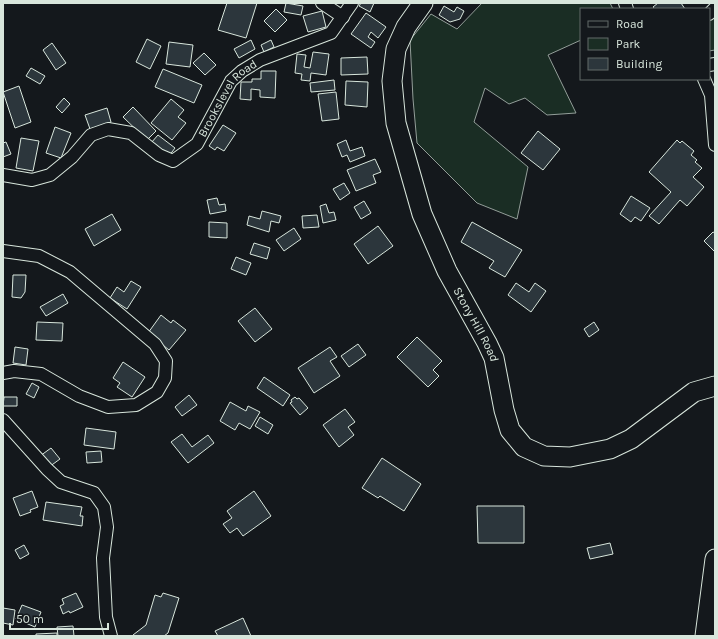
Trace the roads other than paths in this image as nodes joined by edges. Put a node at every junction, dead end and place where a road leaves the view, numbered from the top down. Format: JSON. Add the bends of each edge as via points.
{"nodes":[{"id":1,"x":322,"y":3,"type":"edge"},
{"id":2,"x":352,"y":3,"type":"edge"},
{"id":3,"x":422,"y":3,"type":"edge"},
{"id":4,"x":343,"y":17,"type":"junction"},
{"id":5,"x":704,"y":80,"type":"edge"},
{"id":6,"x":715,"y":145,"type":"edge"},
{"id":7,"x":3,"y":175,"type":"edge"},
{"id":8,"x":3,"y":251,"type":"edge"},
{"id":9,"x":3,"y":373,"type":"edge"},
{"id":10,"x":715,"y":386,"type":"edge"},
{"id":11,"x":3,"y":420,"type":"edge"},
{"id":12,"x":715,"y":559,"type":"edge"},
{"id":13,"x":110,"y":636,"type":"edge"},
{"id":14,"x":705,"y":636,"type":"edge"}],
"edges":[{"from":1,"to":4,"type":"street"},
{"from":2,"to":4,"type":"street","name":"Brookslevel Road"},
{"from":3,"to":10,"type":"main road","name":"Stony Hill Road","via":[[406,27],[396,49],[392,81],[396,123],[422,214],[447,271],[494,358],[510,430],[524,447],[544,456],[570,457],[610,449],[631,439],[694,392]]},
{"from":4,"to":7,"type":"street","name":"Brookslevel Road","via":[[331,33],[260,60],[242,71],[231,81],[197,144],[173,161],[159,155],[131,133],[108,128],[91,135],[72,157],[50,175],[32,180]]},
{"from":5,"to":6,"type":"street","via":[[711,95]]},
{"from":8,"to":9,"type":"street","via":[[40,256],[70,272],[155,344],[166,361],[165,378],[157,392],[136,405],[108,407],[79,396],[41,374],[14,371]]},
{"from":11,"to":13,"type":"street","via":[[61,482],[94,493],[104,507],[107,527],[103,558],[106,617]]},
{"from":12,"to":14,"type":"main road"}]}
